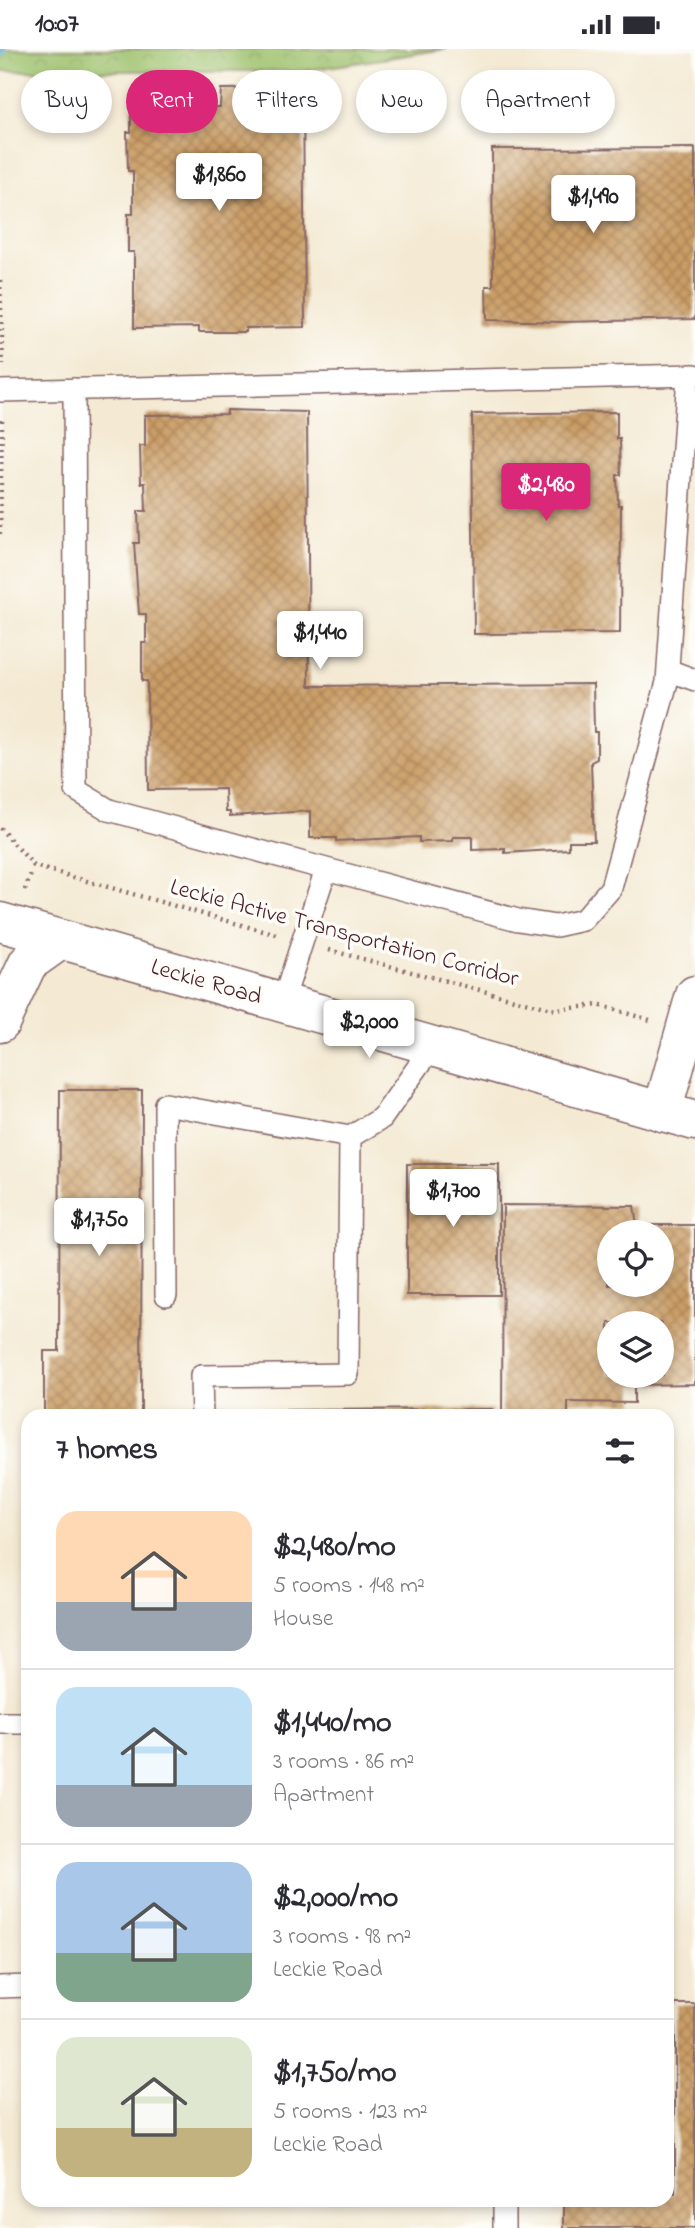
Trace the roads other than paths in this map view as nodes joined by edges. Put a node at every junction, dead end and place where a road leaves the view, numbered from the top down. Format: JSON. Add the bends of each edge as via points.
{"nodes":[{"id":1,"x":691,"y":375,"type":"edge"},
{"id":2,"x":74,"y":389,"type":"junction"},
{"id":3,"x":0,"y":391,"type":"edge"},
{"id":4,"x":668,"y":670,"type":"junction"},
{"id":5,"x":695,"y":680,"type":"edge"},
{"id":6,"x":326,"y":869,"type":"junction"},
{"id":7,"x":0,"y":922,"type":"edge"},
{"id":8,"x":59,"y":941,"type":"junction"},
{"id":9,"x":282,"y":1004,"type":"junction"},
{"id":10,"x":690,"y":1012,"type":"edge"},
{"id":11,"x":0,"y":1023,"type":"edge"},
{"id":12,"x":432,"y":1047,"type":"junction"},
{"id":13,"x":679,"y":1117,"type":"edge"},
{"id":14,"x":350,"y":1137,"type":"junction"},
{"id":15,"x":166,"y":1295,"type":"dead end"},
{"id":16,"x":202,"y":1409,"type":"edge"},
{"id":17,"x":0,"y":1723,"type":"edge"},
{"id":18,"x":21,"y":1723,"type":"edge"},
{"id":19,"x":0,"y":1986,"type":"edge"},
{"id":20,"x":21,"y":1986,"type":"edge"},
{"id":21,"x":504,"y":2207,"type":"edge"},
{"id":22,"x":504,"y":2228,"type":"edge"}],
"edges":[{"from":1,"to":2,"type":"lane"},
{"from":1,"to":4,"type":"lane"},
{"from":2,"to":3,"type":"lane"},
{"from":2,"to":6,"type":"lane","via":[[76,790],[109,810]]},
{"from":4,"to":5,"type":"lane"},
{"from":4,"to":6,"type":"lane","via":[[611,888],[583,919],[555,926],[518,920]]},
{"from":6,"to":9,"type":"lane"},
{"from":7,"to":8,"type":"main road","name":"Leckie Road"},
{"from":8,"to":9,"type":"main road","name":"Leckie Road"},
{"from":8,"to":11,"type":"main road","via":[[28,963]]},
{"from":9,"to":12,"type":"main road","name":"Leckie Road"},
{"from":10,"to":13,"type":"main road"},
{"from":12,"to":13,"type":"main road","name":"Leckie Road"},
{"from":12,"to":14,"type":"lane","via":[[382,1118]]},
{"from":14,"to":15,"type":"lane","via":[[165,1104]]},
{"from":14,"to":16,"type":"lane","via":[[348,1374],[201,1376]]},
{"from":17,"to":18,"type":"lane"},
{"from":19,"to":20,"type":"lane"},
{"from":21,"to":22,"type":"lane"}]}
